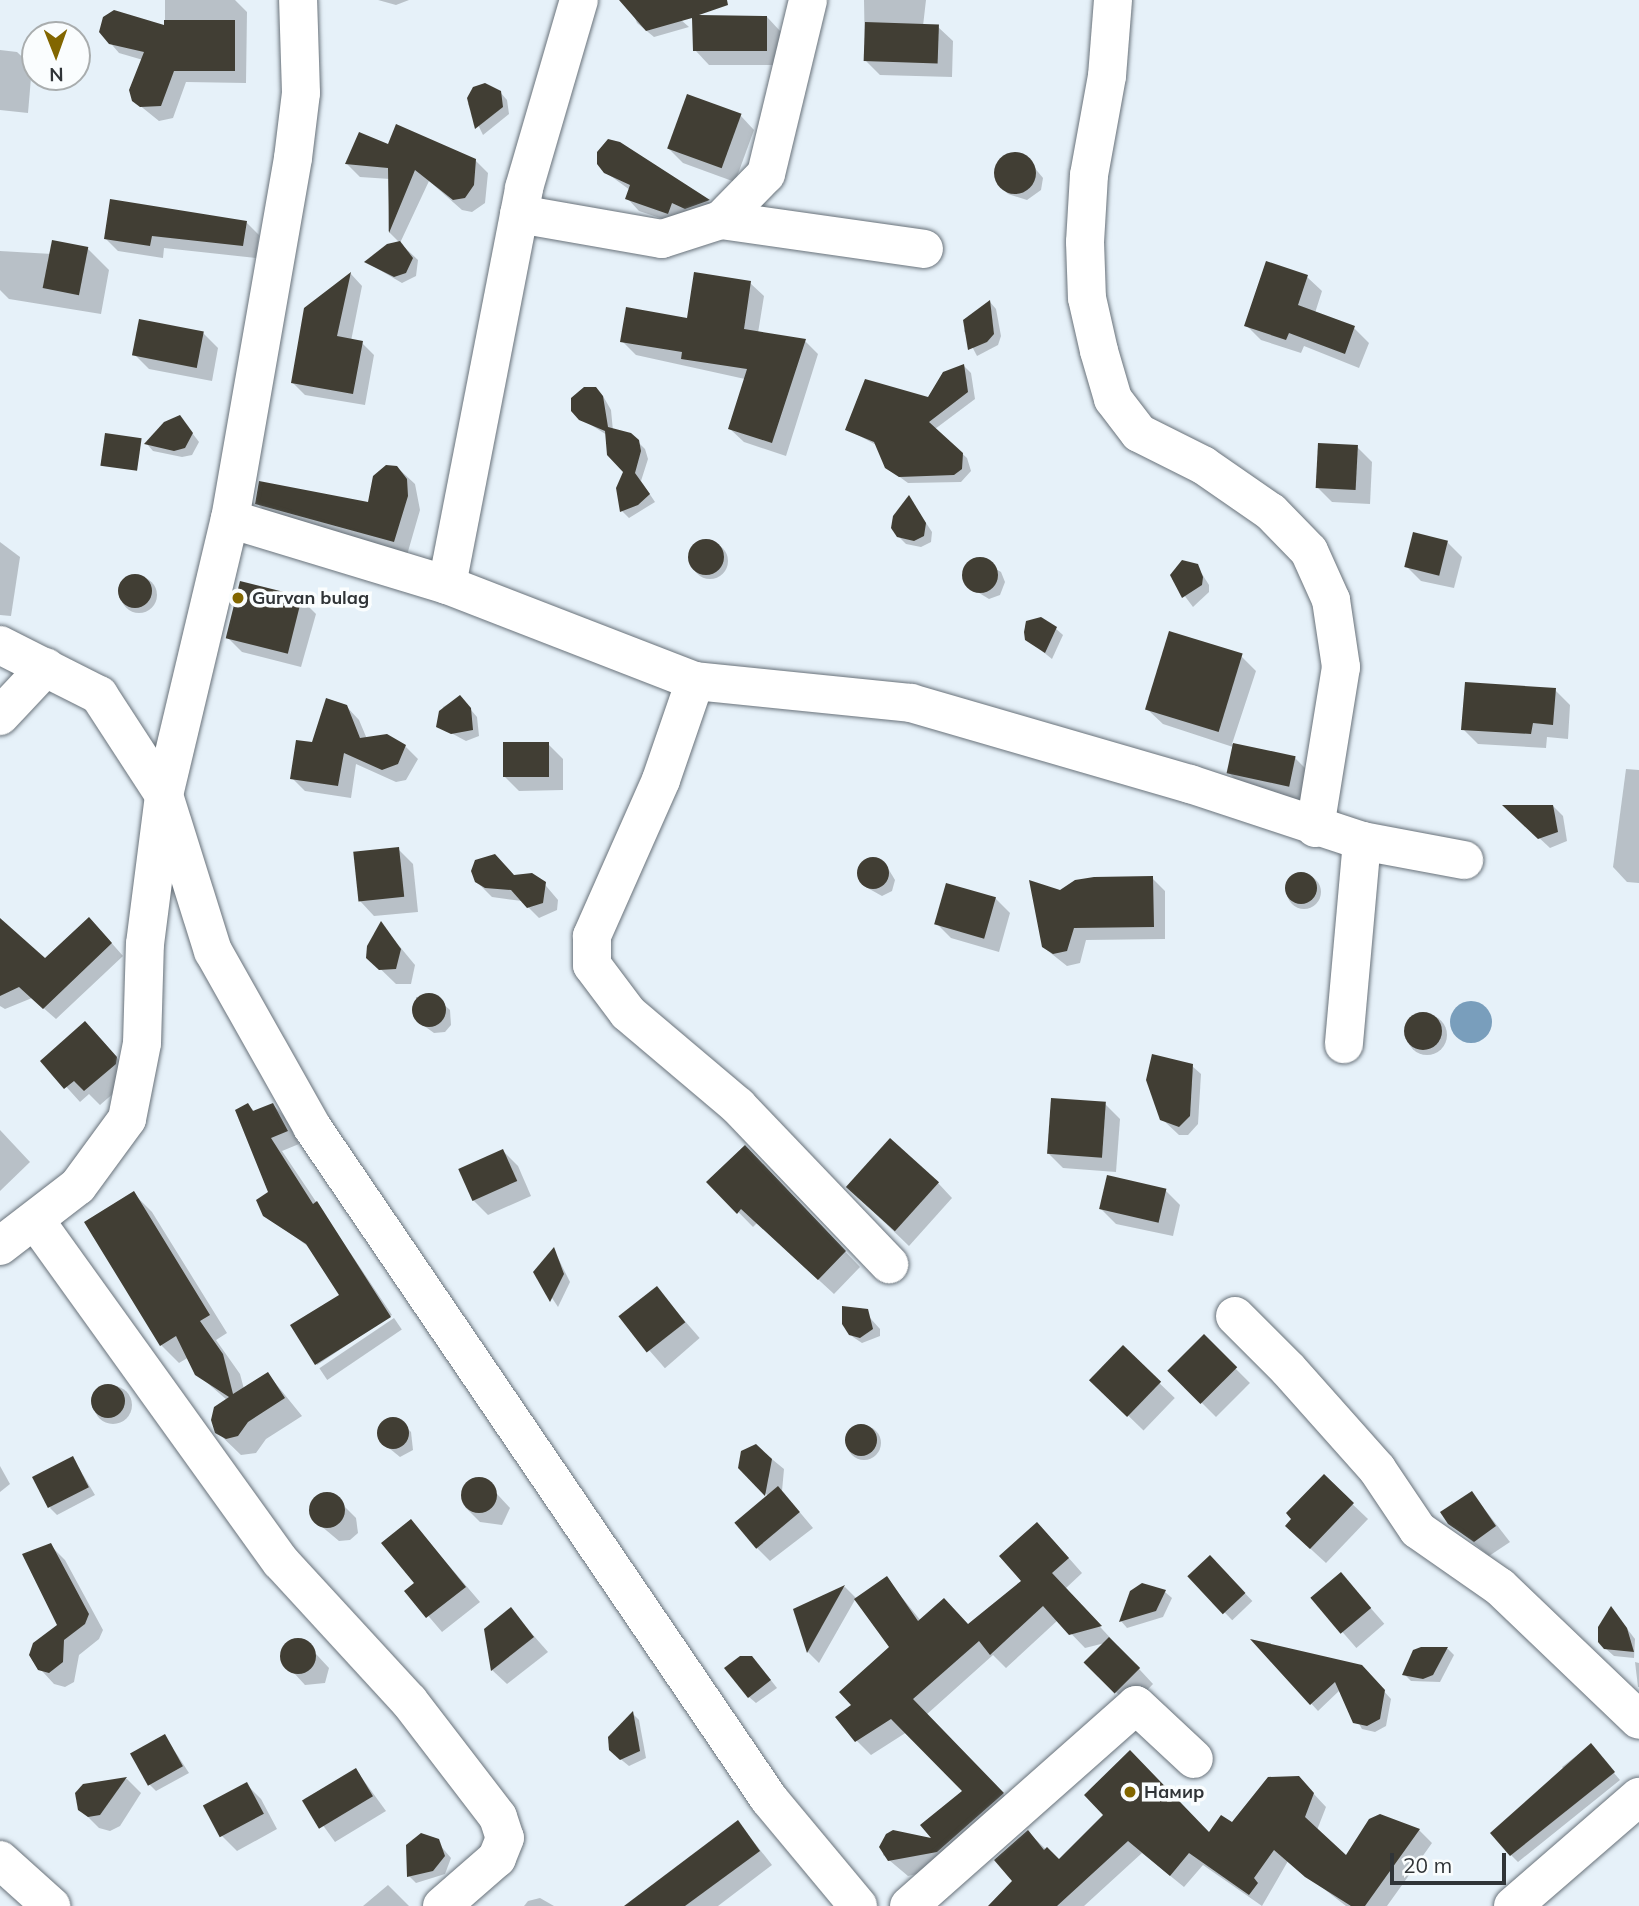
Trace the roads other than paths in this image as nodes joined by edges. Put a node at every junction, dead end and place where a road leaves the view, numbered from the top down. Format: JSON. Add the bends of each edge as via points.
{"nodes":[{"id":1,"x":298,"y":0,"type":"edge"},
{"id":2,"x":579,"y":0,"type":"edge"},
{"id":3,"x":808,"y":0,"type":"edge"},
{"id":4,"x":1113,"y":0,"type":"edge"},
{"id":5,"x":519,"y":214,"type":"junction"},
{"id":6,"x":721,"y":220,"type":"junction"},
{"id":7,"x":923,"y":249,"type":"dead end"},
{"id":8,"x":230,"y":519,"type":"junction"},
{"id":9,"x":447,"y":584,"type":"junction"},
{"id":10,"x":0,"y":645,"type":"edge"},
{"id":11,"x":46,"y":667,"type":"junction"},
{"id":12,"x":695,"y":681,"type":"junction"},
{"id":13,"x":0,"y":716,"type":"edge"},
{"id":14,"x":164,"y":795,"type":"junction"},
{"id":15,"x":1315,"y":828,"type":"junction"},
{"id":16,"x":1362,"y":841,"type":"junction"},
{"id":17,"x":1464,"y":860,"type":"dead end"},
{"id":18,"x":1344,"y":1044,"type":"dead end"},
{"id":19,"x":35,"y":1220,"type":"junction"},
{"id":20,"x":0,"y":1246,"type":"edge"},
{"id":21,"x":889,"y":1264,"type":"dead end"},
{"id":22,"x":1235,"y":1316,"type":"dead end"},
{"id":23,"x":1639,"y":1720,"type":"edge"},
{"id":24,"x":1194,"y":1759,"type":"dead end"},
{"id":25,"x":1639,"y":1797,"type":"edge"},
{"id":26,"x":0,"y":1860,"type":"edge"},
{"id":27,"x":51,"y":1906,"type":"edge"},
{"id":28,"x":442,"y":1906,"type":"edge"},
{"id":29,"x":858,"y":1906,"type":"edge"},
{"id":30,"x":909,"y":1906,"type":"edge"},
{"id":31,"x":1513,"y":1906,"type":"edge"}],
"edges":[{"from":1,"to":8,"type":"street","via":[[301,93],[293,158]]},
{"from":2,"to":5,"type":"street"},
{"from":3,"to":6,"type":"street","via":[[766,174]]},
{"from":4,"to":15,"type":"street","via":[[1107,76],[1089,175],[1087,298],[1113,399],[1139,433],[1203,465],[1271,512],[1309,551],[1331,600],[1341,667]]},
{"from":5,"to":6,"type":"street","via":[[662,239]]},
{"from":5,"to":9,"type":"street"},
{"from":6,"to":7,"type":"street"},
{"from":8,"to":9,"type":"street"},
{"from":8,"to":14,"type":"street"},
{"from":9,"to":12,"type":"street"},
{"from":10,"to":11,"type":"street"},
{"from":11,"to":13,"type":"street"},
{"from":11,"to":14,"type":"street","via":[[99,695]]},
{"from":12,"to":15,"type":"street","via":[[911,703],[1190,785]]},
{"from":12,"to":21,"type":"street","via":[[651,805],[592,936],[592,965],[628,1013],[737,1106]]},
{"from":14,"to":19,"type":"street","via":[[145,944],[142,1043],[127,1119],[78,1186]]},
{"from":14,"to":29,"type":"street","via":[[213,951],[312,1126],[769,1799]]},
{"from":15,"to":16,"type":"street"},
{"from":16,"to":17,"type":"street"},
{"from":16,"to":18,"type":"street"},
{"from":19,"to":20,"type":"street"},
{"from":19,"to":28,"type":"street","via":[[281,1562],[409,1701],[498,1817],[505,1838],[497,1858]]},
{"from":22,"to":23,"type":"street","via":[[1377,1469],[1418,1530],[1500,1587]]},
{"from":24,"to":30,"type":"street","via":[[1136,1705]]},
{"from":25,"to":31,"type":"street"},
{"from":26,"to":27,"type":"street"}]}
